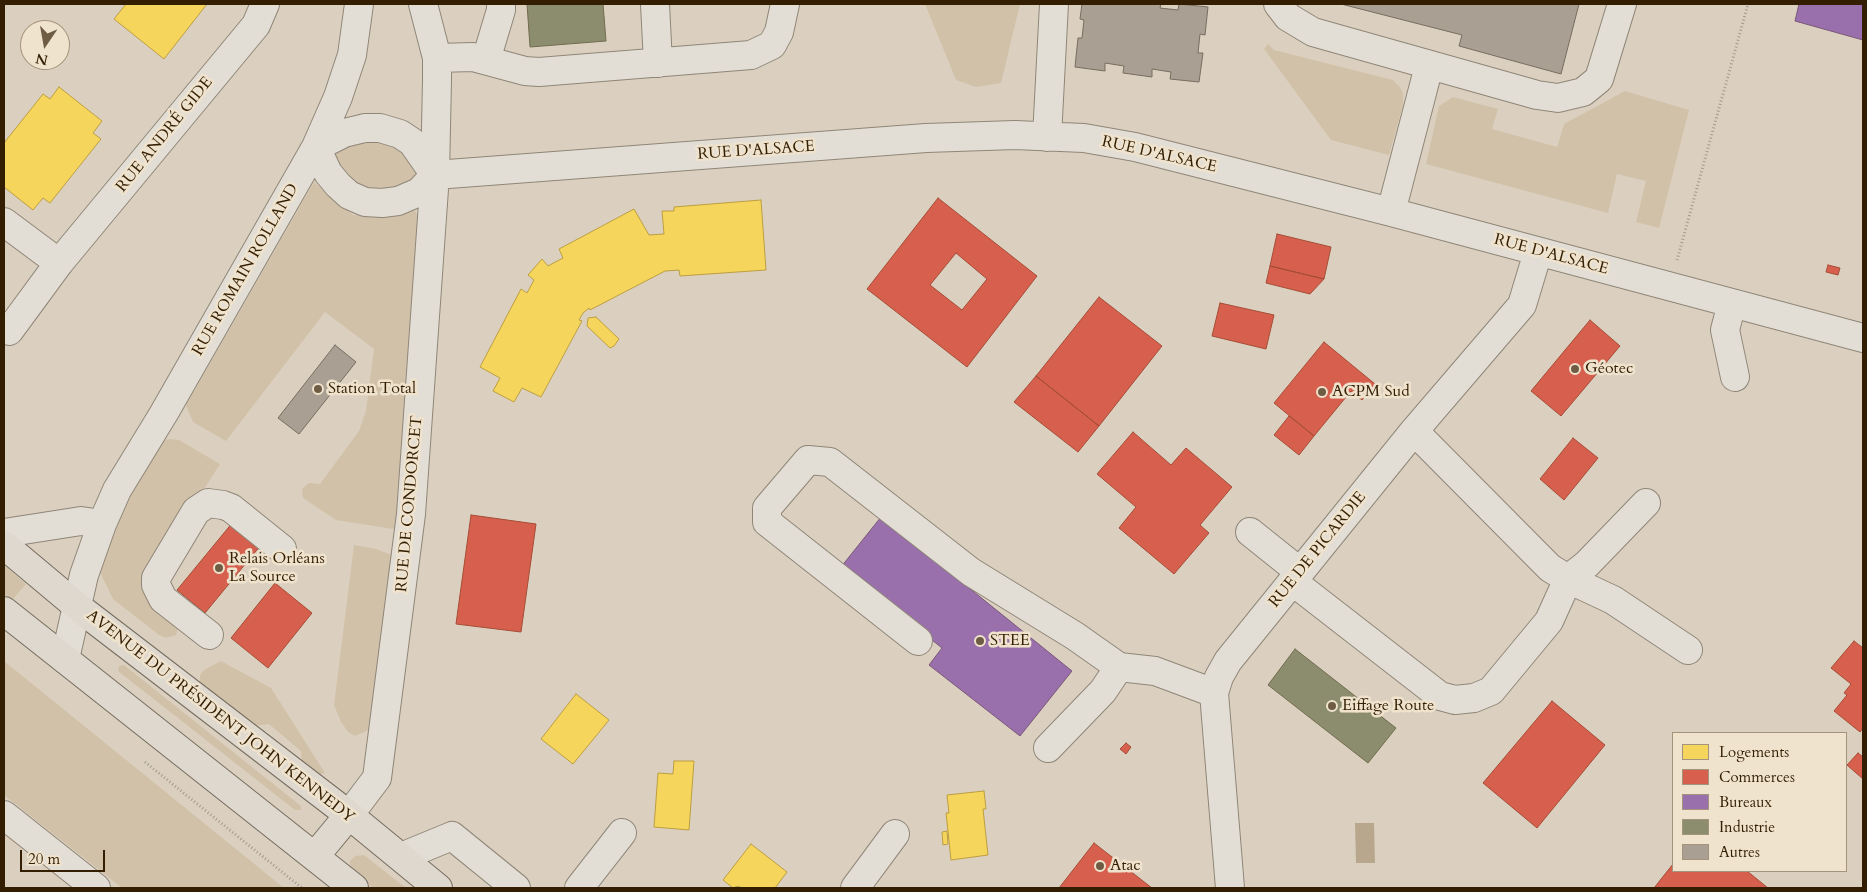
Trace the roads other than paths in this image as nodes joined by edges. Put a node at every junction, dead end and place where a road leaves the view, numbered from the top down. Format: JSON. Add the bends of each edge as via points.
{"nodes":[{"id":1,"x":265,"y":4,"type":"edge"},
{"id":2,"x":359,"y":4,"type":"edge"},
{"id":3,"x":423,"y":4,"type":"edge"},
{"id":4,"x":501,"y":4,"type":"edge"},
{"id":5,"x":654,"y":4,"type":"edge"},
{"id":6,"x":785,"y":4,"type":"edge"},
{"id":7,"x":1054,"y":4,"type":"edge"},
{"id":8,"x":1278,"y":4,"type":"edge"},
{"id":9,"x":1622,"y":4,"type":"edge"},
{"id":10,"x":437,"y":58,"type":"junction"},
{"id":11,"x":486,"y":60,"type":"junction"},
{"id":12,"x":658,"y":62,"type":"junction"},
{"id":13,"x":1429,"y":66,"type":"junction"},
{"id":14,"x":1047,"y":137,"type":"junction"},
{"id":15,"x":316,"y":147,"type":"junction"},
{"id":16,"x":434,"y":175,"type":"junction"},
{"id":17,"x":1391,"y":212,"type":"junction"},
{"id":18,"x":4,"y":222,"type":"edge"},
{"id":19,"x":1538,"y":252,"type":"junction"},
{"id":20,"x":59,"y":264,"type":"junction"},
{"id":21,"x":1732,"y":303,"type":"junction"},
{"id":22,"x":4,"y":327,"type":"edge"},
{"id":23,"x":1863,"y":338,"type":"edge"},
{"id":24,"x":1735,"y":377,"type":"dead end"},
{"id":25,"x":1414,"y":431,"type":"junction"},
{"id":26,"x":1646,"y":503,"type":"dead end"},
{"id":27,"x":102,"y":524,"type":"junction"},
{"id":28,"x":1250,"y":532,"type":"dead end"},
{"id":29,"x":4,"y":533,"type":"edge"},
{"id":30,"x":4,"y":544,"type":"edge"},
{"id":31,"x":282,"y":549,"type":"dead end"},
{"id":32,"x":1296,"y":577,"type":"junction"},
{"id":33,"x":1568,"y":579,"type":"junction"},
{"id":34,"x":78,"y":607,"type":"junction"},
{"id":35,"x":4,"y":612,"type":"edge"},
{"id":36,"x":208,"y":635,"type":"dead end"},
{"id":37,"x":918,"y":641,"type":"dead end"},
{"id":38,"x":1688,"y":650,"type":"dead end"},
{"id":39,"x":66,"y":659,"type":"junction"},
{"id":40,"x":1119,"y":667,"type":"junction"},
{"id":41,"x":1214,"y":693,"type":"junction"},
{"id":42,"x":1048,"y":748,"type":"dead end"},
{"id":43,"x":4,"y":815,"type":"edge"},
{"id":44,"x":349,"y":815,"type":"junction"},
{"id":45,"x":622,"y":833,"type":"dead end"},
{"id":46,"x":895,"y":834,"type":"dead end"},
{"id":47,"x":314,"y":856,"type":"junction"},
{"id":48,"x":401,"y":857,"type":"junction"},
{"id":49,"x":96,"y":888,"type":"edge"},
{"id":50,"x":354,"y":888,"type":"edge"},
{"id":51,"x":438,"y":888,"type":"edge"},
{"id":52,"x":516,"y":888,"type":"edge"},
{"id":53,"x":580,"y":888,"type":"edge"},
{"id":54,"x":855,"y":888,"type":"edge"},
{"id":55,"x":1230,"y":888,"type":"edge"}],
"edges":[{"from":1,"to":20,"type":"street","name":"RUE ANDRÉ GIDE","via":[[256,25]]},
{"from":2,"to":15,"type":"street","name":"RUE ROMAIN ROLLAND","via":[[352,55]]},
{"from":3,"to":10,"type":"street","name":"RUE DE CONDORCET"},
{"from":4,"to":11,"type":"street"},
{"from":5,"to":12,"type":"street"},
{"from":6,"to":12,"type":"street","via":[[779,32],[772,45],[751,55]]},
{"from":7,"to":14,"type":"street"},
{"from":8,"to":13,"type":"street","via":[[1288,17],[1313,32]]},
{"from":9,"to":13,"type":"street","via":[[1599,79],[1583,92],[1558,98],[1537,95]]},
{"from":10,"to":11,"type":"street"},
{"from":10,"to":16,"type":"street","name":"RUE DE CONDORCET"},
{"from":11,"to":12,"type":"street","via":[[539,72]]},
{"from":13,"to":17,"type":"street"},
{"from":14,"to":16,"type":"street","name":"RUE D'ALSACE","via":[[926,138]]},
{"from":14,"to":17,"type":"street","name":"RUE D'ALSACE","via":[[1084,138],[1135,147]]},
{"from":15,"to":16,"type":"street","via":[[344,133],[380,128],[400,134],[412,142]]},
{"from":15,"to":16,"type":"street","via":[[328,173],[338,185],[349,195],[365,202],[398,201],[419,192]]},
{"from":15,"to":27,"type":"street","name":"RUE ROMAIN ROLLAND","via":[[117,490]]},
{"from":16,"to":44,"type":"street","name":"RUE DE CONDORCET","via":[[411,514],[378,778]]},
{"from":17,"to":19,"type":"street","name":"RUE D'ALSACE"},
{"from":18,"to":20,"type":"street"},
{"from":19,"to":21,"type":"street","name":"RUE D'ALSACE"},
{"from":19,"to":25,"type":"street","name":"RUE DE PICARDIE","via":[[1522,305]]},
{"from":20,"to":22,"type":"street","name":"RUE ANDRÉ GIDE","via":[[9,331]]},
{"from":21,"to":23,"type":"street","name":"RUE D'ALSACE"},
{"from":21,"to":24,"type":"street","via":[[1725,330]]},
{"from":25,"to":32,"type":"street","name":"RUE DE PICARDIE"},
{"from":25,"to":33,"type":"street","via":[[1550,568]]},
{"from":26,"to":33,"type":"street","via":[[1587,564]]},
{"from":27,"to":29,"type":"street","via":[[81,521]]},
{"from":27,"to":34,"type":"street","name":"RUE ROMAIN ROLLAND","via":[[84,575]]},
{"from":28,"to":32,"type":"street"},
{"from":30,"to":34,"type":"main road","name":"AVENUE DU PRÉSIDENT JOHN KENNEDY"},
{"from":31,"to":36,"type":"street","via":[[231,508],[208,503],[196,511],[156,578],[156,585],[163,599]]},
{"from":32,"to":33,"type":"street","via":[[1440,696],[1455,700],[1474,698],[1491,691],[1549,621]]},
{"from":32,"to":41,"type":"street","name":"RUE DE PICARDIE","via":[[1228,661],[1218,677]]},
{"from":33,"to":38,"type":"street","via":[[1614,600]]},
{"from":34,"to":39,"type":"street","name":"RUE ROMAIN ROLLAND"},
{"from":34,"to":44,"type":"main road","name":"AVENUE DU PRÉSIDENT JOHN KENNEDY"},
{"from":35,"to":39,"type":"main road"},
{"from":37,"to":40,"type":"street","via":[[767,522],[767,508],[808,460],[830,462],[971,572],[1076,636]]},
{"from":39,"to":47,"type":"main road"},
{"from":40,"to":41,"type":"street","via":[[1155,671]]},
{"from":40,"to":42,"type":"street","via":[[1104,691]]},
{"from":41,"to":55,"type":"street","name":"RUE DE PICARDIE"},
{"from":43,"to":49,"type":"street"},
{"from":44,"to":47,"type":"main road"},
{"from":44,"to":48,"type":"main road","name":"AVENUE DU PRÉSIDENT JOHN KENNEDY"},
{"from":45,"to":53,"type":"street"},
{"from":46,"to":54,"type":"street"},
{"from":47,"to":50,"type":"main road"},
{"from":48,"to":51,"type":"main road","name":"AVENUE DU PRÉSIDENT JOHN KENNEDY"},
{"from":48,"to":52,"type":"street","via":[[452,836]]}]}
